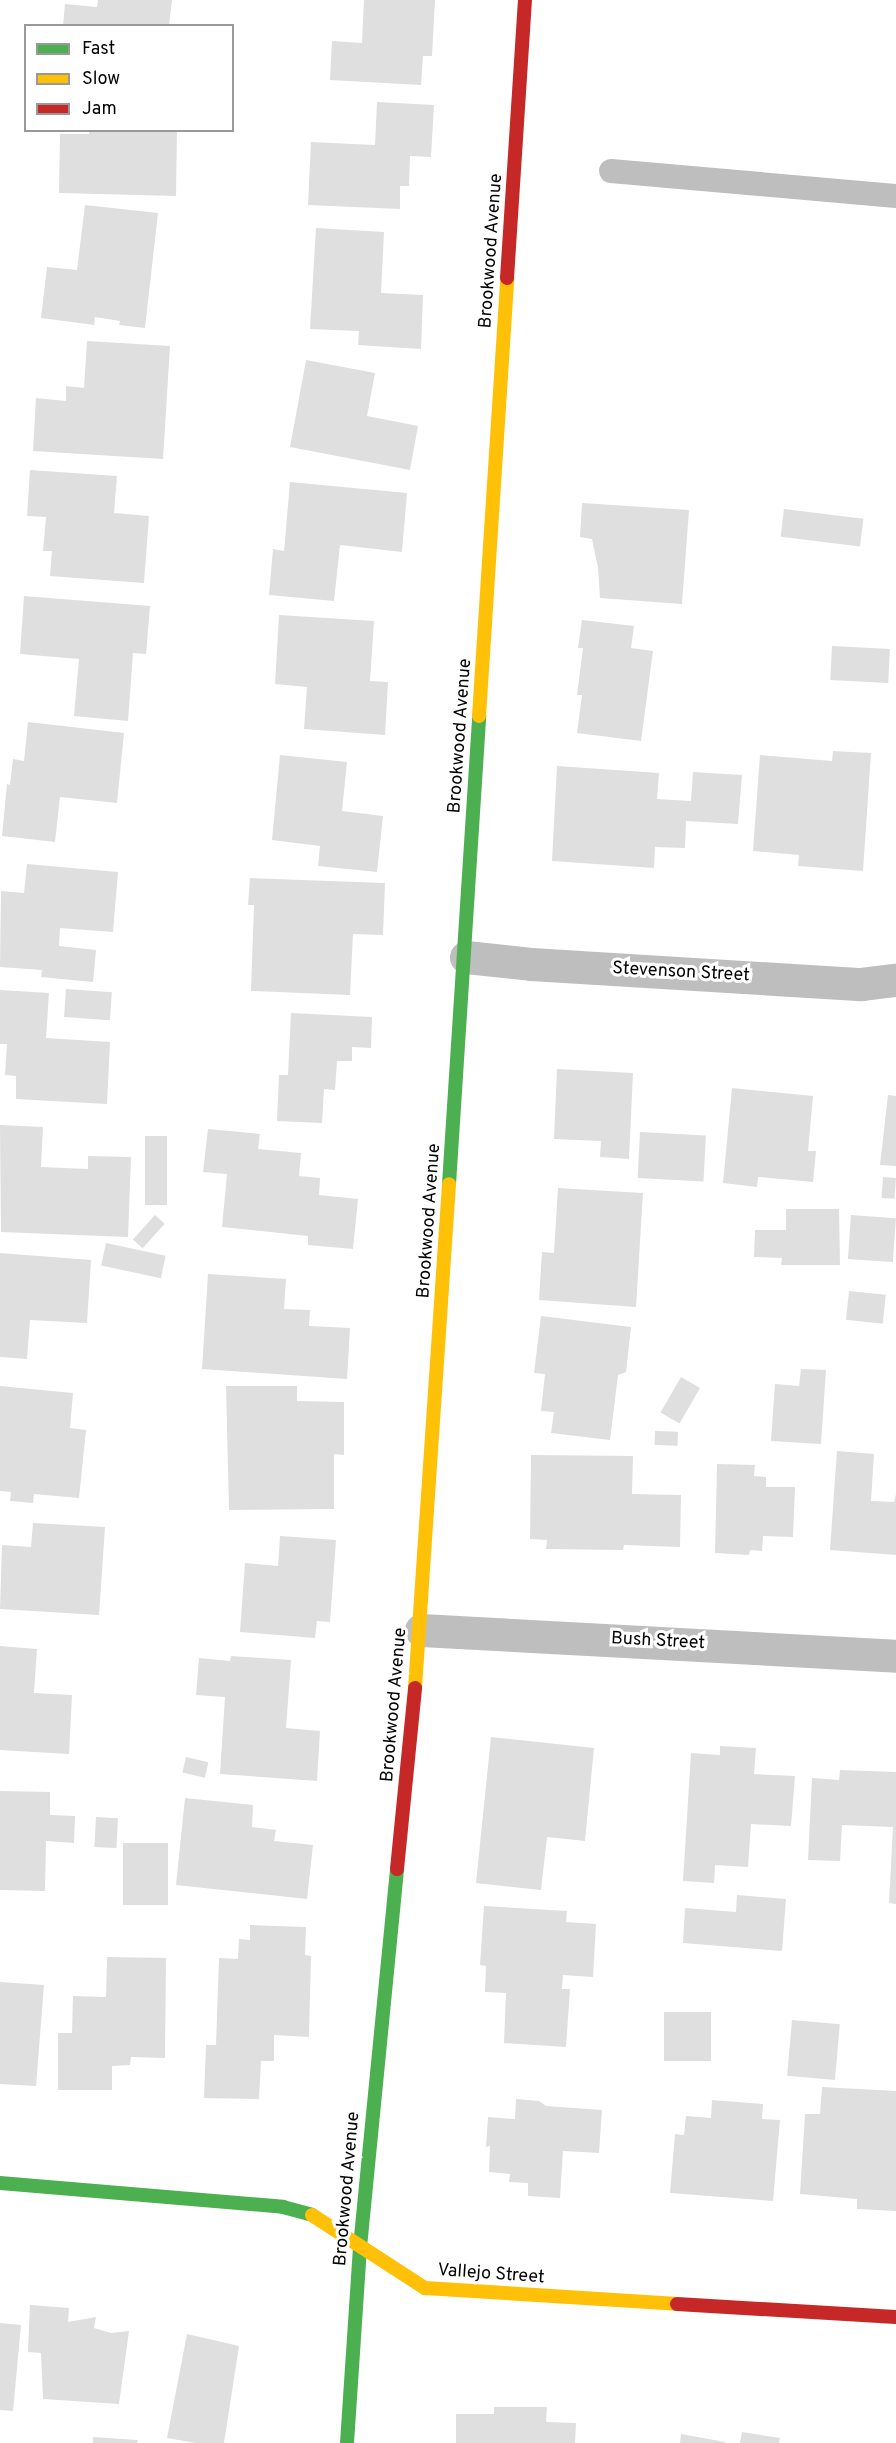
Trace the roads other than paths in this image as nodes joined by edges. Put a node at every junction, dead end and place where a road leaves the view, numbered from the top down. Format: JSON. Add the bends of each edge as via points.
{"nodes":[{"id":1,"x":525,"y":0,"type":"edge"},
{"id":2,"x":611,"y":171,"type":"dead end"},
{"id":3,"x":896,"y":196,"type":"edge"},
{"id":4,"x":466,"y":957,"type":"junction"},
{"id":5,"x":896,"y":980,"type":"edge"},
{"id":6,"x":420,"y":1630,"type":"junction"},
{"id":7,"x":896,"y":1656,"type":"edge"},
{"id":8,"x":0,"y":2183,"type":"edge"},
{"id":9,"x":360,"y":2247,"type":"junction"},
{"id":10,"x":896,"y":2318,"type":"edge"},
{"id":11,"x":346,"y":2443,"type":"edge"}],
"edges":[{"from":1,"to":4,"type":"street","name":"Brookwood Avenue"},
{"from":2,"to":3,"type":"lane"},
{"from":4,"to":5,"type":"street","name":"Stevenson Street","via":[[861,984]]},
{"from":4,"to":6,"type":"street","name":"Brookwood Avenue"},
{"from":6,"to":7,"type":"street","name":"Bush Street"},
{"from":6,"to":9,"type":"street","name":"Brookwood Avenue"},
{"from":8,"to":9,"type":"street","name":"Vallejo Street","via":[[283,2206],[307,2212]]},
{"from":9,"to":10,"type":"street","name":"Vallejo Street","via":[[425,2288],[442,2291]]},
{"from":9,"to":11,"type":"street","name":"Brookwood Avenue"}]}
